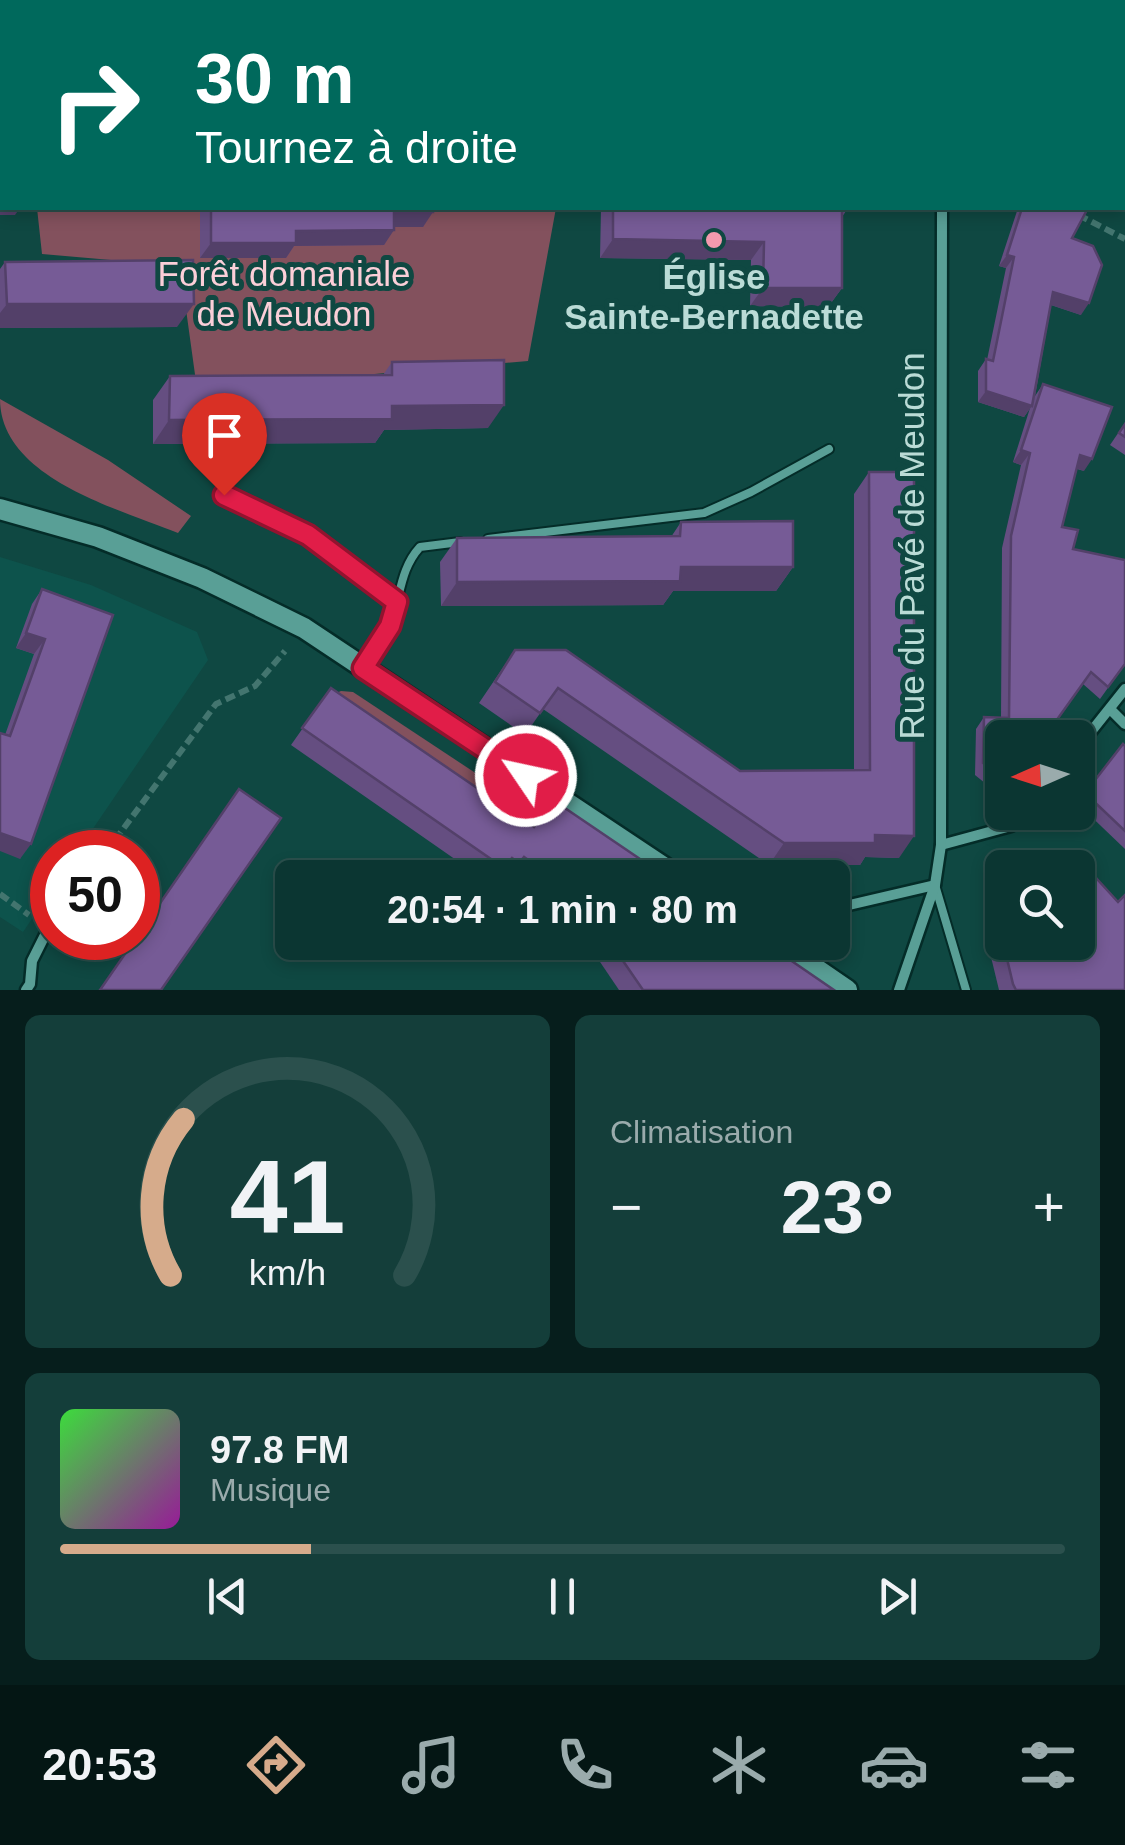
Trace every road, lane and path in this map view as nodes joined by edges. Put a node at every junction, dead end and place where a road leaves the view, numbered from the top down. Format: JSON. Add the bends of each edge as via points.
{"nodes":[{"id":1,"x":942,"y":210,"type":"edge"},
{"id":2,"x":1069,"y":210,"type":"edge"},
{"id":3,"x":1125,"y":238,"type":"edge"},
{"id":4,"x":829,"y":449,"type":"dead end"},
{"id":5,"x":224,"y":495,"type":"dead end"},
{"id":6,"x":0,"y":509,"type":"edge"},
{"id":7,"x":397,"y":602,"type":"junction"},
{"id":8,"x":304,"y":628,"type":"junction"},
{"id":9,"x":363,"y":668,"type":"junction"},
{"id":10,"x":1125,"y":688,"type":"edge"},
{"id":11,"x":1110,"y":709,"type":"junction"},
{"id":12,"x":1125,"y":724,"type":"edge"},
{"id":13,"x":1095,"y":727,"type":"edge"},
{"id":14,"x":122,"y":830,"type":"edge"},
{"id":15,"x":997,"y":830,"type":"edge"},
{"id":16,"x":940,"y":846,"type":"junction"},
{"id":17,"x":653,"y":860,"type":"edge"},
{"id":18,"x":935,"y":885,"type":"junction"},
{"id":19,"x":0,"y":894,"type":"edge"},
{"id":20,"x":850,"y":905,"type":"edge"},
{"id":21,"x":30,"y":916,"type":"edge"},
{"id":22,"x":32,"y":960,"type":"edge"},
{"id":23,"x":803,"y":960,"type":"edge"},
{"id":24,"x":26,"y":990,"type":"edge"},
{"id":25,"x":847,"y":990,"type":"edge"},
{"id":26,"x":899,"y":990,"type":"edge"},
{"id":27,"x":966,"y":990,"type":"edge"}],
"edges":[{"from":1,"to":16,"type":"street","name":"Rue du Pavé de Meudon"},
{"from":2,"to":3,"type":"path"},
{"from":4,"to":7,"type":"lane","via":[[704,513],[420,546],[401,577]]},
{"from":5,"to":7,"type":"lane","via":[[308,535]]},
{"from":6,"to":8,"type":"main road","via":[[98,537]]},
{"from":7,"to":9,"type":"lane"},
{"from":8,"to":9,"type":"main road"},
{"from":8,"to":14,"type":"path","via":[[254,686],[216,704]]},
{"from":9,"to":17,"type":"main road"},
{"from":10,"to":11,"type":"street"},
{"from":11,"to":12,"type":"street"},
{"from":11,"to":13,"type":"street"},
{"from":15,"to":16,"type":"street"},
{"from":16,"to":18,"type":"street","name":"Rue du Pavé de Meudon"},
{"from":18,"to":20,"type":"street"},
{"from":18,"to":26,"type":"street","name":"Rue du Pavé de Meudon"},
{"from":18,"to":27,"type":"lane"},
{"from":19,"to":21,"type":"path"},
{"from":22,"to":24,"type":"street"},
{"from":23,"to":25,"type":"main road"}]}
